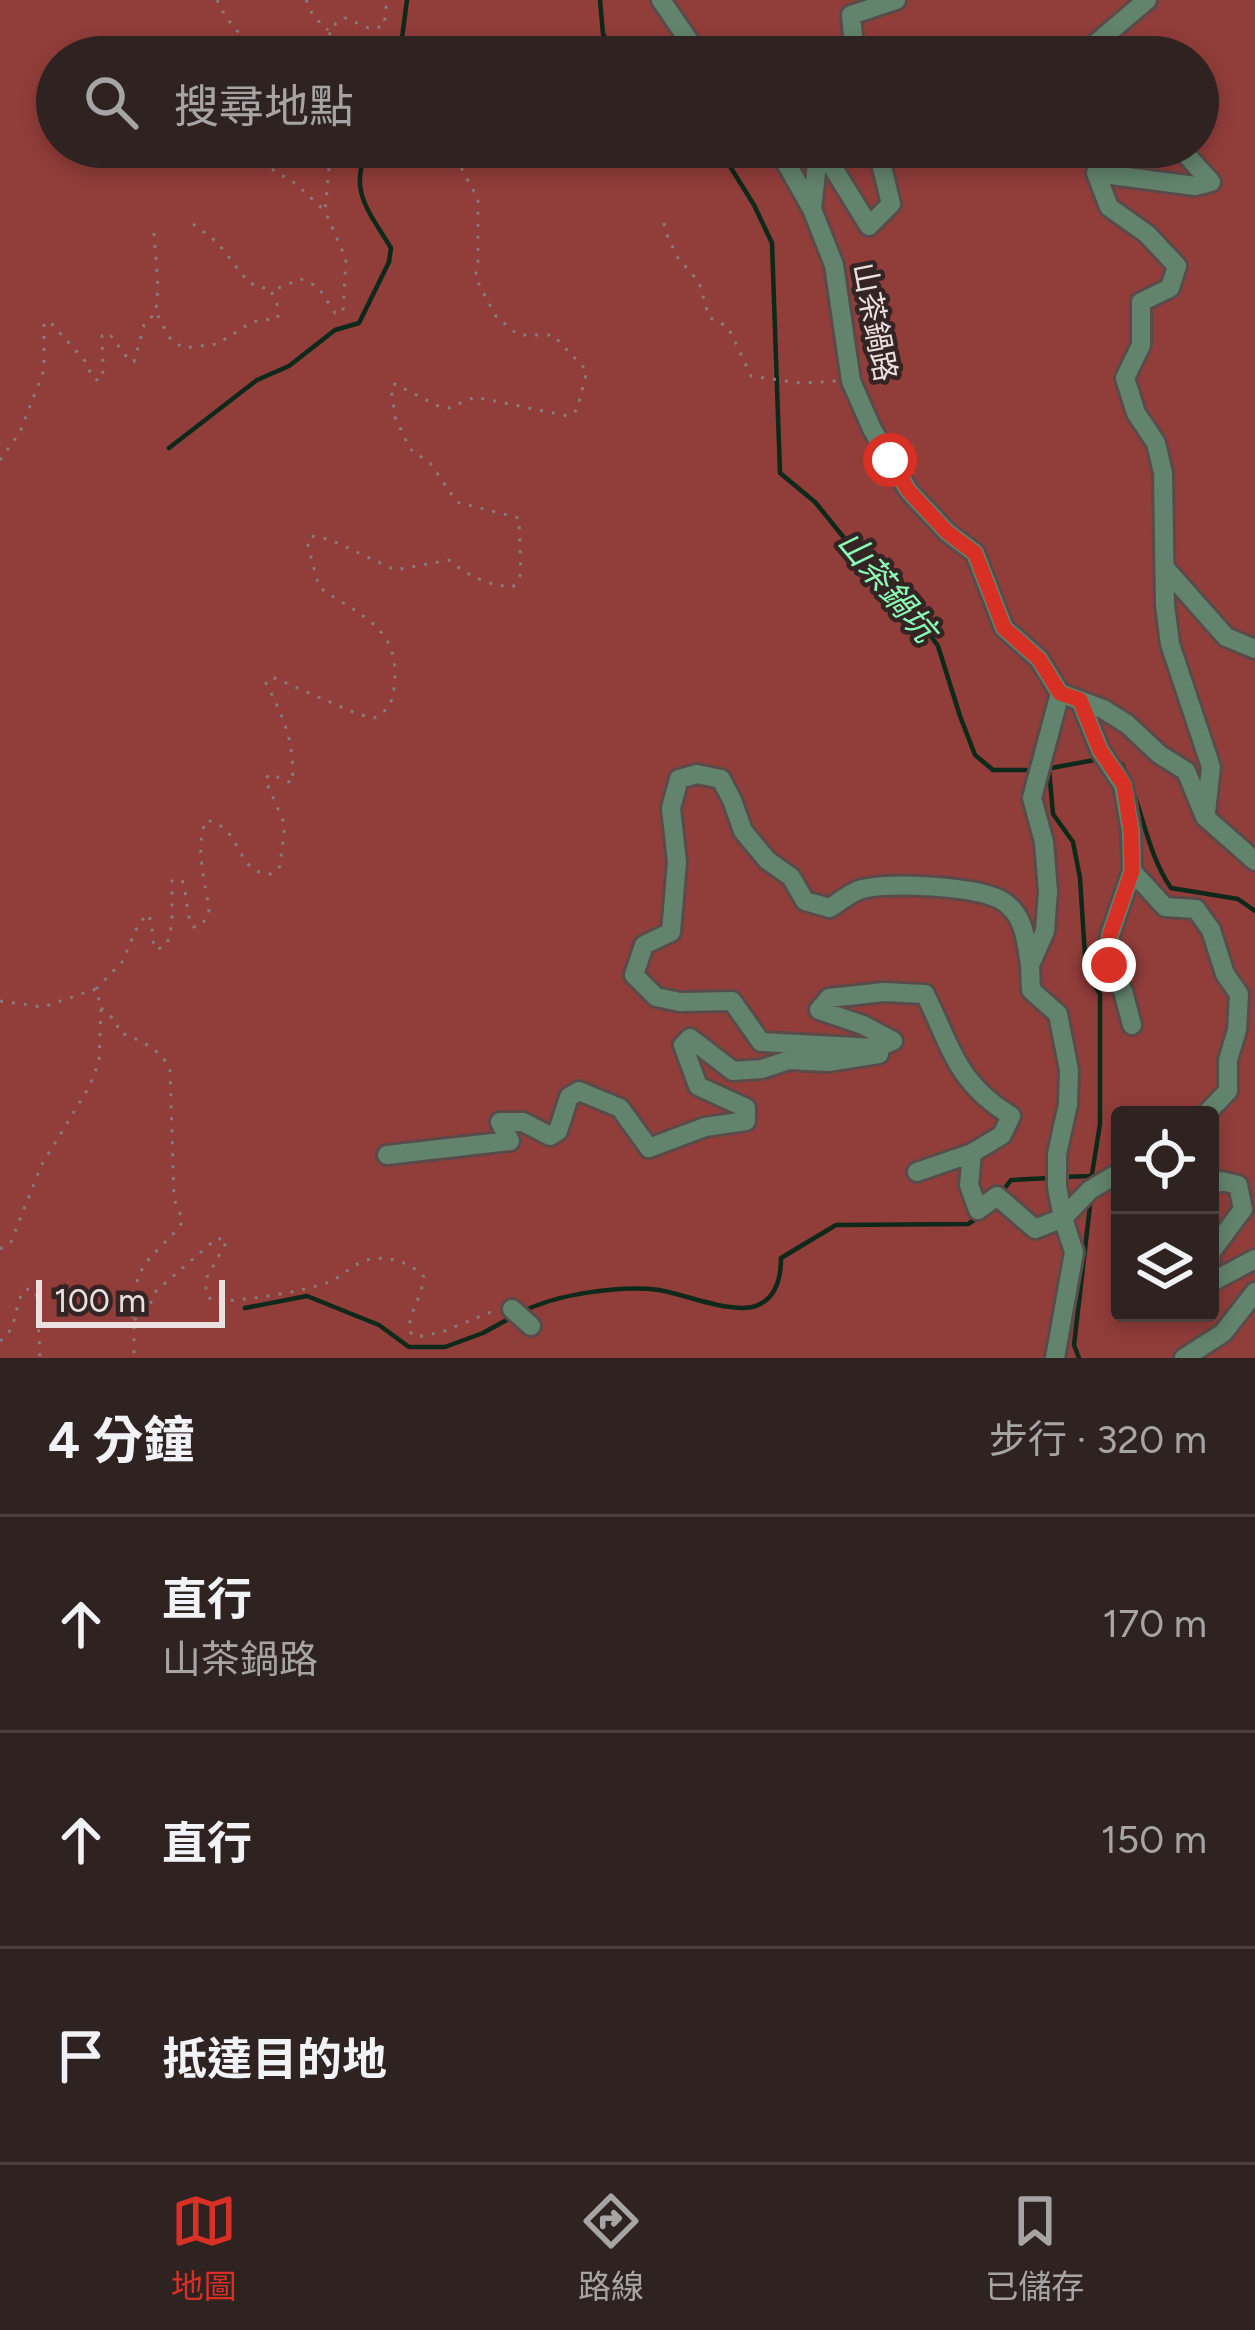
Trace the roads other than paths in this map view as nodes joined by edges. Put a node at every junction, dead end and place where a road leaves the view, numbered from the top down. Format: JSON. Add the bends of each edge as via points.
{"nodes":[{"id":1,"x":661,"y":0,"type":"edge"},
{"id":2,"x":896,"y":0,"type":"edge"},
{"id":3,"x":1147,"y":0,"type":"edge"},
{"id":4,"x":686,"y":36,"type":"edge"},
{"id":5,"x":853,"y":36,"type":"edge"},
{"id":6,"x":1105,"y":36,"type":"edge"},
{"id":7,"x":789,"y":168,"type":"edge"},
{"id":8,"x":817,"y":168,"type":"edge"},
{"id":9,"x":833,"y":168,"type":"edge"},
{"id":10,"x":882,"y":168,"type":"edge"},
{"id":11,"x":1198,"y":168,"type":"edge"},
{"id":12,"x":812,"y":209,"type":"junction"},
{"id":13,"x":1165,"y":568,"type":"junction"},
{"id":14,"x":1255,"y":649,"type":"edge"},
{"id":15,"x":1060,"y":693,"type":"junction"},
{"id":16,"x":1080,"y":700,"type":"junction"},
{"id":17,"x":1205,"y":817,"type":"junction"},
{"id":18,"x":1255,"y":862,"type":"edge"},
{"id":19,"x":1132,"y":871,"type":"junction"},
{"id":20,"x":1030,"y":965,"type":"junction"},
{"id":21,"x":1247,"y":990,"type":"edge"},
{"id":22,"x":1132,"y":1025,"type":"dead end"},
{"id":23,"x":893,"y":1041,"type":"junction"},
{"id":24,"x":1214,"y":1106,"type":"edge"},
{"id":25,"x":972,"y":1153,"type":"junction"},
{"id":26,"x":387,"y":1155,"type":"dead end"},
{"id":27,"x":917,"y":1172,"type":"dead end"},
{"id":28,"x":1111,"y":1177,"type":"edge"},
{"id":29,"x":1219,"y":1181,"type":"edge"},
{"id":30,"x":1063,"y":1218,"type":"junction"},
{"id":31,"x":1219,"y":1241,"type":"edge"},
{"id":32,"x":1255,"y":1259,"type":"edge"},
{"id":33,"x":1219,"y":1278,"type":"edge"},
{"id":34,"x":1255,"y":1292,"type":"edge"},
{"id":35,"x":1055,"y":1358,"type":"edge"},
{"id":36,"x":1184,"y":1358,"type":"edge"}],
"edges":[{"from":1,"to":4,"type":"street"},
{"from":2,"to":5,"type":"street","via":[[851,15]]},
{"from":3,"to":6,"type":"street"},
{"from":7,"to":12,"type":"street","name":"山茶鍋路"},
{"from":8,"to":12,"type":"street"},
{"from":9,"to":10,"type":"street","via":[[869,226],[890,204]]},
{"from":11,"to":13,"type":"street","via":[[1211,182],[1096,173],[1109,207],[1177,266],[1170,287],[1141,302],[1141,345],[1125,378],[1163,473]]},
{"from":12,"to":15,"type":"street","name":"山茶鍋路","via":[[834,265],[850,381],[872,429],[908,490],[975,553],[1004,628],[1039,659]]},
{"from":13,"to":14,"type":"street","via":[[1226,637]]},
{"from":13,"to":17,"type":"street","via":[[1170,644],[1211,767]]},
{"from":15,"to":16,"type":"street"},
{"from":15,"to":20,"type":"street","via":[[1032,798],[1048,891],[1045,931]]},
{"from":16,"to":17,"type":"street","via":[[1127,724],[1186,771]]},
{"from":16,"to":19,"type":"street","via":[[1124,785]]},
{"from":17,"to":18,"type":"street"},
{"from":19,"to":21,"type":"street","via":[[1165,907],[1196,909],[1225,974]]},
{"from":19,"to":22,"type":"street","via":[[1110,935],[1109,965]]},
{"from":20,"to":23,"type":"street","via":[[1024,926],[1001,901],[893,885],[858,890],[830,908],[805,901],[742,831],[721,779],[679,779],[671,808],[671,932],[644,945],[634,975],[656,997],[732,1000],[761,1042],[876,1048]]},
{"from":20,"to":30,"type":"street","via":[[1031,990],[1058,1013],[1069,1070],[1057,1154]]},
{"from":21,"to":24,"type":"street","via":[[1228,1091]]},
{"from":23,"to":25,"type":"street","via":[[819,1010],[829,998],[925,994],[968,1082],[1011,1116],[1001,1135]]},
{"from":23,"to":26,"type":"street","via":[[887,1053],[733,1071],[690,1038],[682,1045],[698,1086],[746,1108],[746,1121],[649,1148],[620,1108],[578,1091],[550,1136],[524,1122],[500,1122],[510,1141]]},
{"from":25,"to":27,"type":"street"},
{"from":25,"to":30,"type":"street","via":[[968,1185],[978,1210],[1000,1199],[1035,1229]]},
{"from":28,"to":30,"type":"street"},
{"from":29,"to":31,"type":"street","via":[[1238,1185],[1244,1208]]},
{"from":30,"to":35,"type":"street","via":[[1074,1252]]},
{"from":32,"to":33,"type":"street"},
{"from":34,"to":36,"type":"street","via":[[1223,1334]]}]}
